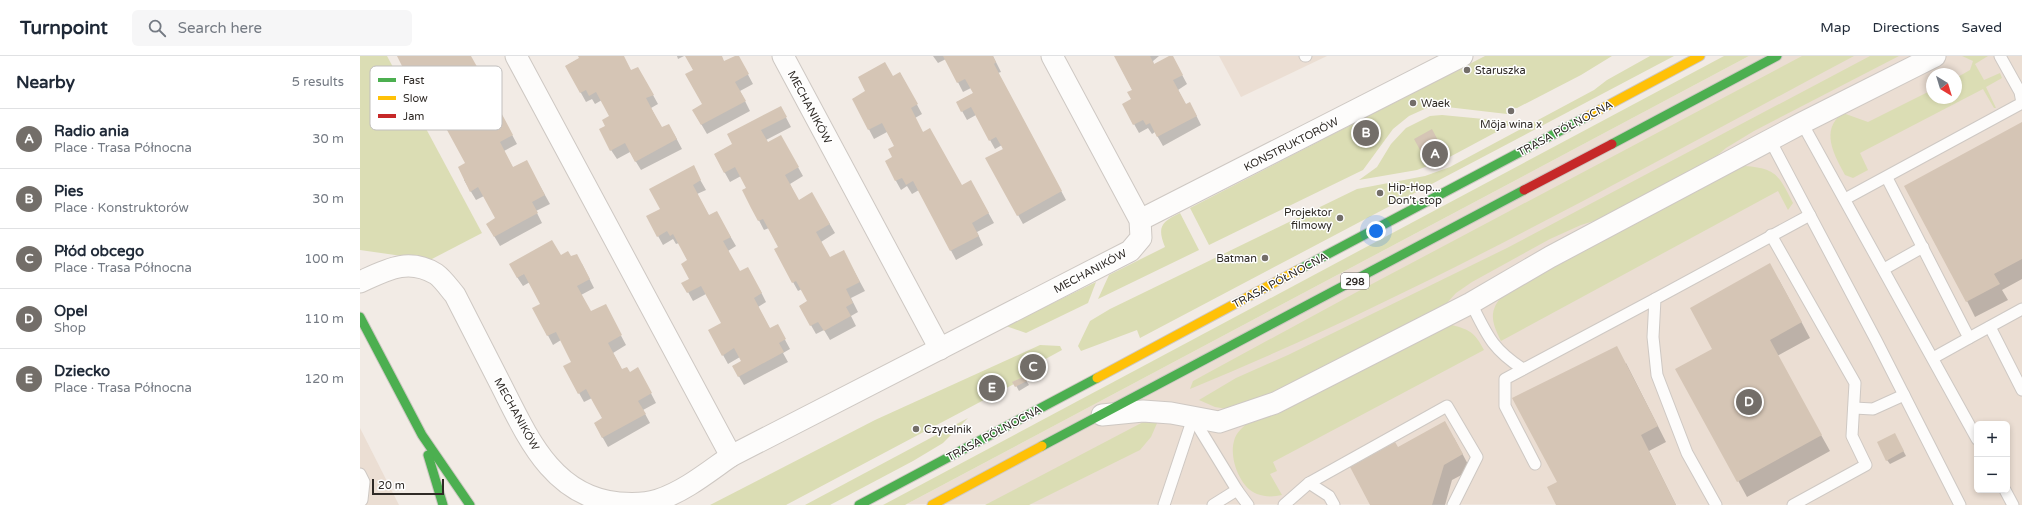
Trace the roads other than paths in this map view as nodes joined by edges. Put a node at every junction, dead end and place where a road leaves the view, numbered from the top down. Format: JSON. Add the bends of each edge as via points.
{"nodes":[{"id":1,"x":516,"y":56,"type":"edge"},
{"id":2,"x":783,"y":56,"type":"edge"},
{"id":3,"x":1052,"y":56,"type":"edge"},
{"id":4,"x":1462,"y":56,"type":"edge"},
{"id":5,"x":1700,"y":56,"type":"edge"},
{"id":6,"x":1777,"y":56,"type":"edge"},
{"id":7,"x":1935,"y":56,"type":"edge"},
{"id":8,"x":2000,"y":56,"type":"edge"},
{"id":9,"x":2022,"y":103,"type":"edge"},
{"id":10,"x":1802,"y":123,"type":"junction"},
{"id":11,"x":1770,"y":140,"type":"junction"},
{"id":12,"x":1887,"y":178,"type":"junction"},
{"id":13,"x":1845,"y":200,"type":"junction"},
{"id":14,"x":1810,"y":215,"type":"junction"},
{"id":15,"x":1140,"y":220,"type":"junction"},
{"id":16,"x":1771,"y":235,"type":"junction"},
{"id":17,"x":1923,"y":247,"type":"junction"},
{"id":18,"x":1884,"y":269,"type":"junction"},
{"id":19,"x":360,"y":282,"type":"edge"},
{"id":20,"x":1654,"y":299,"type":"junction"},
{"id":21,"x":1471,"y":303,"type":"junction"},
{"id":22,"x":2022,"y":308,"type":"edge"},
{"id":23,"x":360,"y":317,"type":"edge"},
{"id":24,"x":1990,"y":327,"type":"junction"},
{"id":25,"x":1969,"y":338,"type":"junction"},
{"id":26,"x":940,"y":349,"type":"junction"},
{"id":27,"x":1932,"y":358,"type":"junction"},
{"id":28,"x":1523,"y":369,"type":"junction"},
{"id":29,"x":2022,"y":390,"type":"edge"},
{"id":30,"x":1904,"y":395,"type":"junction"},
{"id":31,"x":1854,"y":408,"type":"junction"},
{"id":32,"x":1101,"y":416,"type":"junction"},
{"id":33,"x":1193,"y":418,"type":"junction"},
{"id":34,"x":1974,"y":434,"type":"edge"},
{"id":35,"x":422,"y":435,"type":"junction"},
{"id":36,"x":731,"y":456,"type":"junction"},
{"id":37,"x":1536,"y":464,"type":"dead end"},
{"id":38,"x":360,"y":474,"type":"edge"},
{"id":39,"x":1309,"y":483,"type":"junction"},
{"id":40,"x":1237,"y":490,"type":"junction"},
{"id":41,"x":2007,"y":493,"type":"edge"},
{"id":42,"x":360,"y":502,"type":"edge"},
{"id":43,"x":443,"y":505,"type":"edge"},
{"id":44,"x":470,"y":505,"type":"edge"},
{"id":45,"x":860,"y":505,"type":"edge"},
{"id":46,"x":932,"y":505,"type":"edge"},
{"id":47,"x":1164,"y":505,"type":"edge"},
{"id":48,"x":1213,"y":505,"type":"edge"},
{"id":49,"x":1248,"y":505,"type":"edge"},
{"id":50,"x":1284,"y":505,"type":"edge"},
{"id":51,"x":1334,"y":505,"type":"edge"},
{"id":52,"x":1453,"y":505,"type":"edge"},
{"id":53,"x":1716,"y":505,"type":"edge"},
{"id":54,"x":1793,"y":505,"type":"edge"},
{"id":55,"x":1960,"y":505,"type":"edge"},
{"id":56,"x":2013,"y":505,"type":"edge"}],
"edges":[{"from":1,"to":36,"type":"street"},
{"from":2,"to":26,"type":"street","name":"MECHANIKÓW"},
{"from":3,"to":15,"type":"street","name":"MECHANIKÓW"},
{"from":4,"to":15,"type":"street","name":"KONSTRUKTORÓW"},
{"from":5,"to":45,"type":"main road","name":"TRASA PÓŁNOCNA"},
{"from":6,"to":32,"type":"main road","number":"298"},
{"from":7,"to":10,"type":"street"},
{"from":8,"to":9,"type":"lane","via":[[2020,92]]},
{"from":9,"to":12,"type":"lane"},
{"from":10,"to":11,"type":"street"},
{"from":10,"to":13,"type":"lane"},
{"from":11,"to":14,"type":"lane"},
{"from":11,"to":21,"type":"street","via":[[1563,250]]},
{"from":12,"to":13,"type":"lane"},
{"from":12,"to":17,"type":"lane"},
{"from":13,"to":18,"type":"lane"},
{"from":14,"to":16,"type":"lane"},
{"from":14,"to":30,"type":"lane"},
{"from":15,"to":26,"type":"street","name":"MECHANIKÓW","via":[[1141,238],[1130,251]]},
{"from":16,"to":20,"type":"lane"},
{"from":16,"to":31,"type":"lane","via":[[1855,383]]},
{"from":17,"to":18,"type":"lane"},
{"from":17,"to":25,"type":"lane"},
{"from":18,"to":27,"type":"lane"},
{"from":19,"to":36,"type":"street","name":"MECHANIKÓW","via":[[394,266],[416,266],[436,274],[455,294],[530,441],[550,468],[575,489],[602,501],[632,504],[658,500],[684,488]]},
{"from":20,"to":28,"type":"lane"},
{"from":20,"to":53,"type":"lane","via":[[1657,375],[1687,453]]},
{"from":21,"to":28,"type":"lane","via":[[1493,345],[1505,358]]},
{"from":21,"to":33,"type":"street","via":[[1274,403],[1218,422]]},
{"from":22,"to":24,"type":"lane"},
{"from":23,"to":35,"type":"main road"},
{"from":24,"to":25,"type":"lane"},
{"from":24,"to":29,"type":"lane"},
{"from":25,"to":27,"type":"lane"},
{"from":26,"to":36,"type":"street","name":"MECHANIKÓW"},
{"from":27,"to":34,"type":"lane"},
{"from":28,"to":37,"type":"lane","via":[[1505,379],[1506,406]]},
{"from":30,"to":31,"type":"lane","via":[[1873,409]]},
{"from":30,"to":55,"type":"lane"},
{"from":31,"to":54,"type":"lane","via":[[1852,436],[1866,465]]},
{"from":32,"to":33,"type":"street","via":[[1143,411],[1172,413]]},
{"from":32,"to":46,"type":"main road","number":"298"},
{"from":33,"to":40,"type":"lane"},
{"from":33,"to":47,"type":"lane"},
{"from":35,"to":43,"type":"main road"},
{"from":35,"to":44,"type":"main road"},
{"from":38,"to":42,"type":"lane","via":[[364,482]]},
{"from":39,"to":50,"type":"lane"},
{"from":39,"to":51,"type":"lane","via":[[1329,496]]},
{"from":39,"to":52,"type":"lane","via":[[1448,406],[1477,457]]},
{"from":40,"to":48,"type":"lane"},
{"from":40,"to":49,"type":"lane"},
{"from":41,"to":56,"type":"lane"}]}
